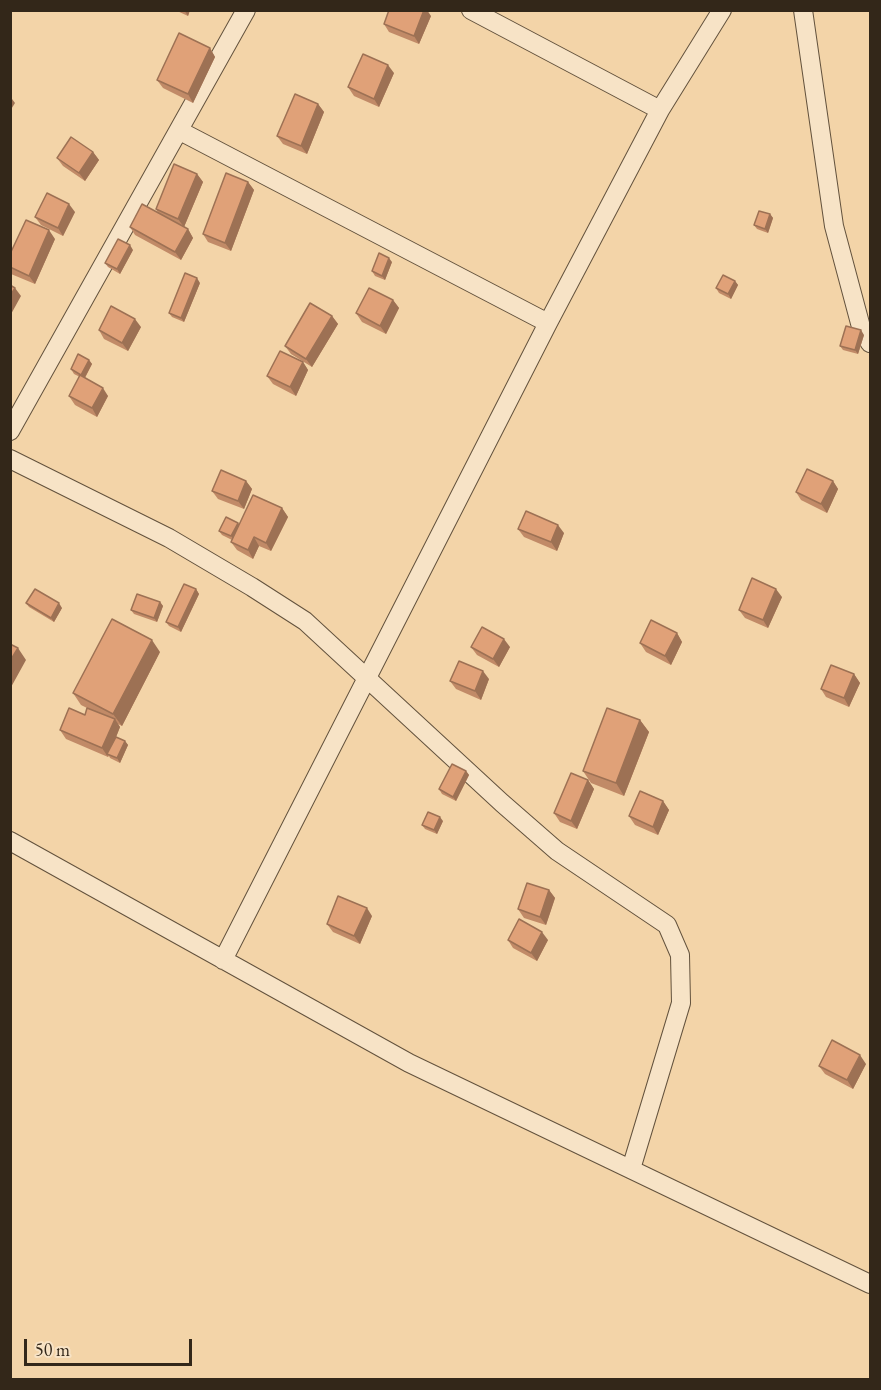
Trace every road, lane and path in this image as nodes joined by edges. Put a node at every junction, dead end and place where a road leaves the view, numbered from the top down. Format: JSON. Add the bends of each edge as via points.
{"nodes":[{"id":1,"x":246,"y":10,"type":"edge"},
{"id":2,"x":471,"y":10,"type":"edge"},
{"id":3,"x":722,"y":10,"type":"edge"},
{"id":4,"x":802,"y":10,"type":"edge"},
{"id":5,"x":660,"y":110,"type":"junction"},
{"id":6,"x":180,"y":131,"type":"junction"},
{"id":7,"x":548,"y":323,"type":"junction"},
{"id":8,"x":870,"y":343,"type":"edge"},
{"id":9,"x":10,"y":430,"type":"edge"},
{"id":10,"x":10,"y":459,"type":"edge"},
{"id":11,"x":367,"y":678,"type":"junction"},
{"id":12,"x":10,"y":842,"type":"edge"},
{"id":13,"x":223,"y":960,"type":"junction"},
{"id":14,"x":631,"y":1169,"type":"junction"},
{"id":15,"x":870,"y":1284,"type":"edge"}],
"edges":[{"from":1,"to":6,"type":"street"},
{"from":2,"to":5,"type":"street"},
{"from":3,"to":5,"type":"street"},
{"from":4,"to":8,"type":"street","via":[[834,226],[861,327]]},
{"from":5,"to":7,"type":"street"},
{"from":6,"to":7,"type":"street"},
{"from":6,"to":9,"type":"street"},
{"from":7,"to":11,"type":"street"},
{"from":10,"to":11,"type":"street","via":[[169,538],[252,587],[305,621]]},
{"from":11,"to":13,"type":"street"},
{"from":11,"to":14,"type":"street","via":[[558,851],[667,925],[680,955],[681,1003]]},
{"from":12,"to":13,"type":"street"},
{"from":13,"to":14,"type":"street","via":[[409,1063]]},
{"from":14,"to":15,"type":"street"}]}
